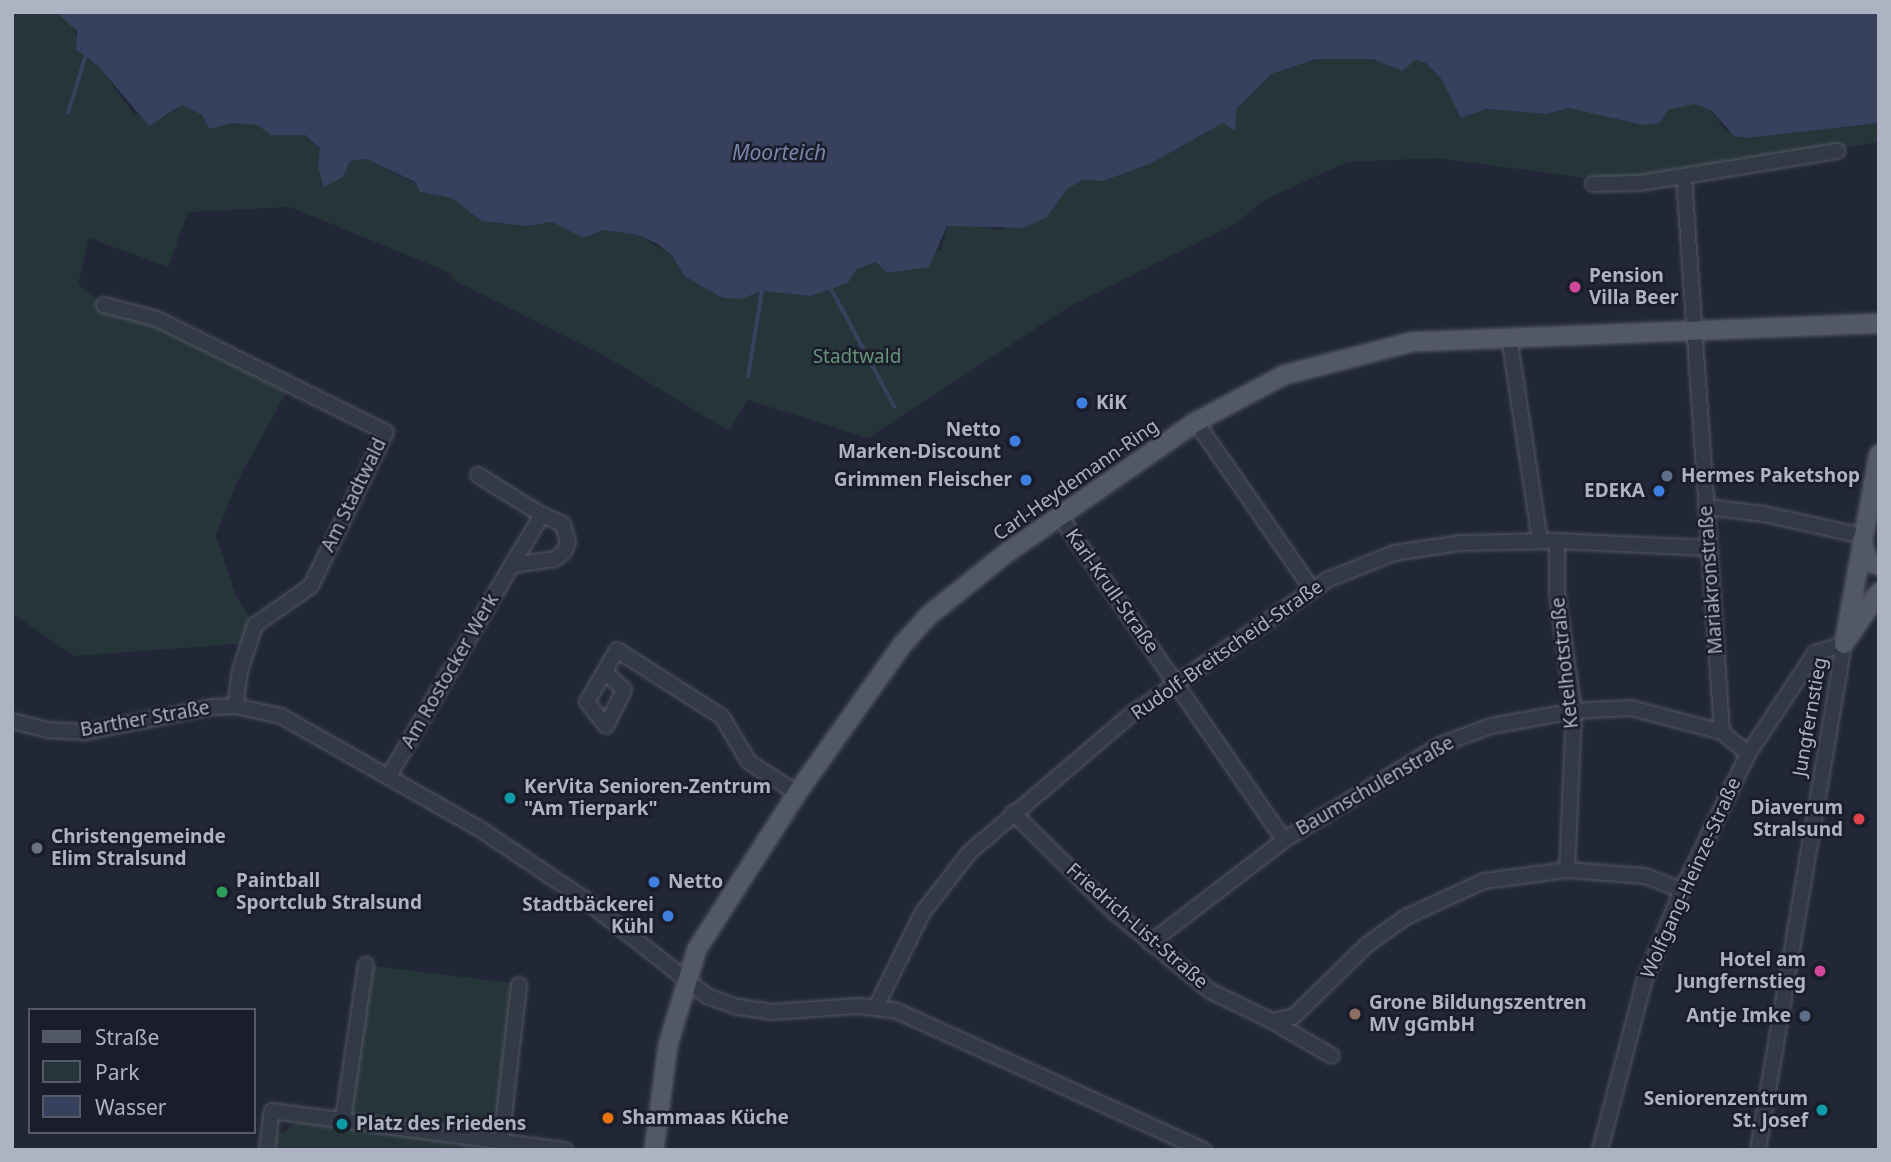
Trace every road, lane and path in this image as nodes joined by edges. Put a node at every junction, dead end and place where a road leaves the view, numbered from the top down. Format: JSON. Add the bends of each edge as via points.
{"nodes":[{"id":1,"x":1837,"y":151,"type":"dead end"},
{"id":2,"x":1684,"y":177,"type":"junction"},
{"id":3,"x":1593,"y":184,"type":"dead end"},
{"id":4,"x":104,"y":305,"type":"dead end"},
{"id":5,"x":1879,"y":323,"type":"edge"},
{"id":6,"x":1860,"y":325,"type":"junction"},
{"id":7,"x":1694,"y":331,"type":"junction"},
{"id":8,"x":1879,"y":332,"type":"edge"},
{"id":9,"x":1509,"y":336,"type":"junction"},
{"id":10,"x":1196,"y":422,"type":"junction"},
{"id":11,"x":1879,"y":454,"type":"edge"},
{"id":12,"x":478,"y":475,"type":"dead end"},
{"id":13,"x":1706,"y":507,"type":"junction"},
{"id":14,"x":542,"y":515,"type":"junction"},
{"id":15,"x":1059,"y":515,"type":"junction"},
{"id":16,"x":1862,"y":538,"type":"junction"},
{"id":17,"x":1541,"y":541,"type":"junction"},
{"id":18,"x":1557,"y":541,"type":"junction"},
{"id":19,"x":1709,"y":548,"type":"junction"},
{"id":20,"x":512,"y":565,"type":"junction"},
{"id":21,"x":1879,"y":566,"type":"edge"},
{"id":22,"x":1312,"y":589,"type":"junction"},
{"id":23,"x":1879,"y":592,"type":"edge"},
{"id":24,"x":1844,"y":644,"type":"junction"},
{"id":25,"x":605,"y":672,"type":"dead end"},
{"id":26,"x":1175,"y":682,"type":"junction"},
{"id":27,"x":235,"y":706,"type":"junction"},
{"id":28,"x":1574,"y":711,"type":"junction"},
{"id":29,"x":12,"y":721,"type":"edge"},
{"id":30,"x":1722,"y":732,"type":"junction"},
{"id":31,"x":1748,"y":754,"type":"junction"},
{"id":32,"x":389,"y":776,"type":"junction"},
{"id":33,"x":797,"y":793,"type":"junction"},
{"id":34,"x":1013,"y":813,"type":"junction"},
{"id":35,"x":1283,"y":840,"type":"junction"},
{"id":36,"x":1567,"y":870,"type":"junction"},
{"id":37,"x":1682,"y":890,"type":"junction"},
{"id":38,"x":1150,"y":943,"type":"junction"},
{"id":39,"x":366,"y":965,"type":"dead end"},
{"id":40,"x":686,"y":981,"type":"junction"},
{"id":41,"x":519,"y":985,"type":"dead end"},
{"id":42,"x":876,"y":1007,"type":"junction"},
{"id":43,"x":1272,"y":1021,"type":"junction"},
{"id":44,"x":1332,"y":1056,"type":"dead end"},
{"id":45,"x":343,"y":1121,"type":"junction"},
{"id":46,"x":501,"y":1141,"type":"junction"},
{"id":47,"x":1184,"y":1146,"type":"edge"},
{"id":48,"x":267,"y":1150,"type":"edge"},
{"id":49,"x":565,"y":1150,"type":"edge"},
{"id":50,"x":654,"y":1150,"type":"edge"},
{"id":51,"x":1204,"y":1150,"type":"edge"},
{"id":52,"x":1600,"y":1150,"type":"edge"},
{"id":53,"x":1758,"y":1150,"type":"edge"}],
"edges":[{"from":1,"to":2,"type":"street"},
{"from":2,"to":3,"type":"street"},
{"from":2,"to":7,"type":"street","name":"Mariakronstraße"},
{"from":4,"to":27,"type":"street","name":"Am Stadtwald","via":[[157,319],[386,432],[311,586],[255,625],[240,671]]},
{"from":5,"to":6,"type":"main road","name":"Carl-Heydemann-Ring"},
{"from":6,"to":7,"type":"main road","name":"Carl-Heydemann-Ring"},
{"from":6,"to":8,"type":"main road","name":"Carl-Heydemann-Ring"},
{"from":7,"to":9,"type":"main road","name":"Carl-Heydemann-Ring"},
{"from":7,"to":13,"type":"street","name":"Mariakronstraße"},
{"from":9,"to":10,"type":"main road","name":"Carl-Heydemann-Ring","via":[[1412,342],[1333,359],[1251,390]]},
{"from":9,"to":17,"type":"street"},
{"from":10,"to":15,"type":"main road","name":"Carl-Heydemann-Ring"},
{"from":10,"to":22,"type":"street"},
{"from":11,"to":16,"type":"main road","name":"Jungfernstieg"},
{"from":12,"to":14,"type":"street"},
{"from":13,"to":16,"type":"street","via":[[1764,514]]},
{"from":13,"to":19,"type":"street","name":"Mariakronstraße"},
{"from":14,"to":20,"type":"street","name":"Am Rostocker Werk"},
{"from":14,"to":20,"type":"street","via":[[563,524],[568,542],[564,552],[542,562]]},
{"from":15,"to":26,"type":"street","name":"Karl-Krull-Straße"},
{"from":15,"to":33,"type":"main road","name":"Carl-Heydemann-Ring","via":[[928,615]]},
{"from":16,"to":21,"type":"main road","via":[[1864,556]]},
{"from":16,"to":24,"type":"main road","name":"Jungfernstieg"},
{"from":17,"to":18,"type":"street","name":"Rudolf-Breitscheid-Straße"},
{"from":17,"to":22,"type":"street","name":"Rudolf-Breitscheid-Straße","via":[[1461,543],[1394,552]]},
{"from":18,"to":19,"type":"street","name":"Rudolf-Breitscheid-Straße"},
{"from":18,"to":28,"type":"street","name":"Ketelhotstraße","via":[[1557,593]]},
{"from":19,"to":30,"type":"street","name":"Mariakronstraße"},
{"from":20,"to":32,"type":"street","name":"Am Rostocker Werk"},
{"from":22,"to":26,"type":"street","name":"Rudolf-Breitscheid-Straße"},
{"from":23,"to":24,"type":"main road"},
{"from":24,"to":31,"type":"street","name":"Wolfgang-Heinze-Straße","via":[[1815,653]]},
{"from":24,"to":53,"type":"street","name":"Jungfernstieg"},
{"from":25,"to":33,"type":"street","via":[[617,650],[701,701],[722,718],[749,762]]},
{"from":26,"to":34,"type":"street","name":"Rudolf-Breitscheid-Straße"},
{"from":26,"to":35,"type":"street","name":"Karl-Krull-Straße"},
{"from":27,"to":29,"type":"street","name":"Barther Straße","via":[[85,732],[47,730]]},
{"from":27,"to":32,"type":"street","name":"Barther Straße","via":[[281,716]]},
{"from":28,"to":30,"type":"street","name":"Baumschulenstraße","via":[[1631,708]]},
{"from":28,"to":35,"type":"street","name":"Baumschulenstraße","via":[[1498,724],[1442,744]]},
{"from":28,"to":36,"type":"street","name":"Ketelhotstraße"},
{"from":30,"to":31,"type":"street","name":"Baumschulenstraße"},
{"from":31,"to":37,"type":"street","name":"Wolfgang-Heinze-Straße"},
{"from":32,"to":40,"type":"street","name":"Barther Straße","via":[[584,899]]},
{"from":33,"to":40,"type":"main road","name":"Carl-Heydemann-Ring","via":[[697,949]]},
{"from":34,"to":38,"type":"street","name":"Friedrich-List-Straße"},
{"from":34,"to":42,"type":"street","name":"Rudolf-Breitscheid-Straße","via":[[970,852],[935,894],[904,945]]},
{"from":35,"to":38,"type":"street","name":"Baumschulenstraße"},
{"from":36,"to":37,"type":"street","via":[[1645,876]]},
{"from":36,"to":43,"type":"street","via":[[1484,881],[1435,900],[1368,944],[1293,1017]]},
{"from":37,"to":52,"type":"street","name":"Wolfgang-Heinze-Straße","via":[[1644,982]]},
{"from":38,"to":43,"type":"street","name":"Friedrich-List-Straße","via":[[1210,991]]},
{"from":39,"to":45,"type":"street"},
{"from":40,"to":42,"type":"street","name":"Barther Straße","via":[[723,1003],[754,1010]]},
{"from":40,"to":50,"type":"main road","name":"Carl-Heydemann-Ring","via":[[668,1045]]},
{"from":41,"to":46,"type":"street"},
{"from":42,"to":47,"type":"street","name":"Barther Straße","via":[[919,1020]]},
{"from":43,"to":44,"type":"street","name":"Friedrich-List-Straße"},
{"from":45,"to":46,"type":"street"},
{"from":45,"to":48,"type":"street","via":[[272,1111]]},
{"from":46,"to":49,"type":"street"},
{"from":47,"to":51,"type":"street","name":"Barther Straße"}]}
